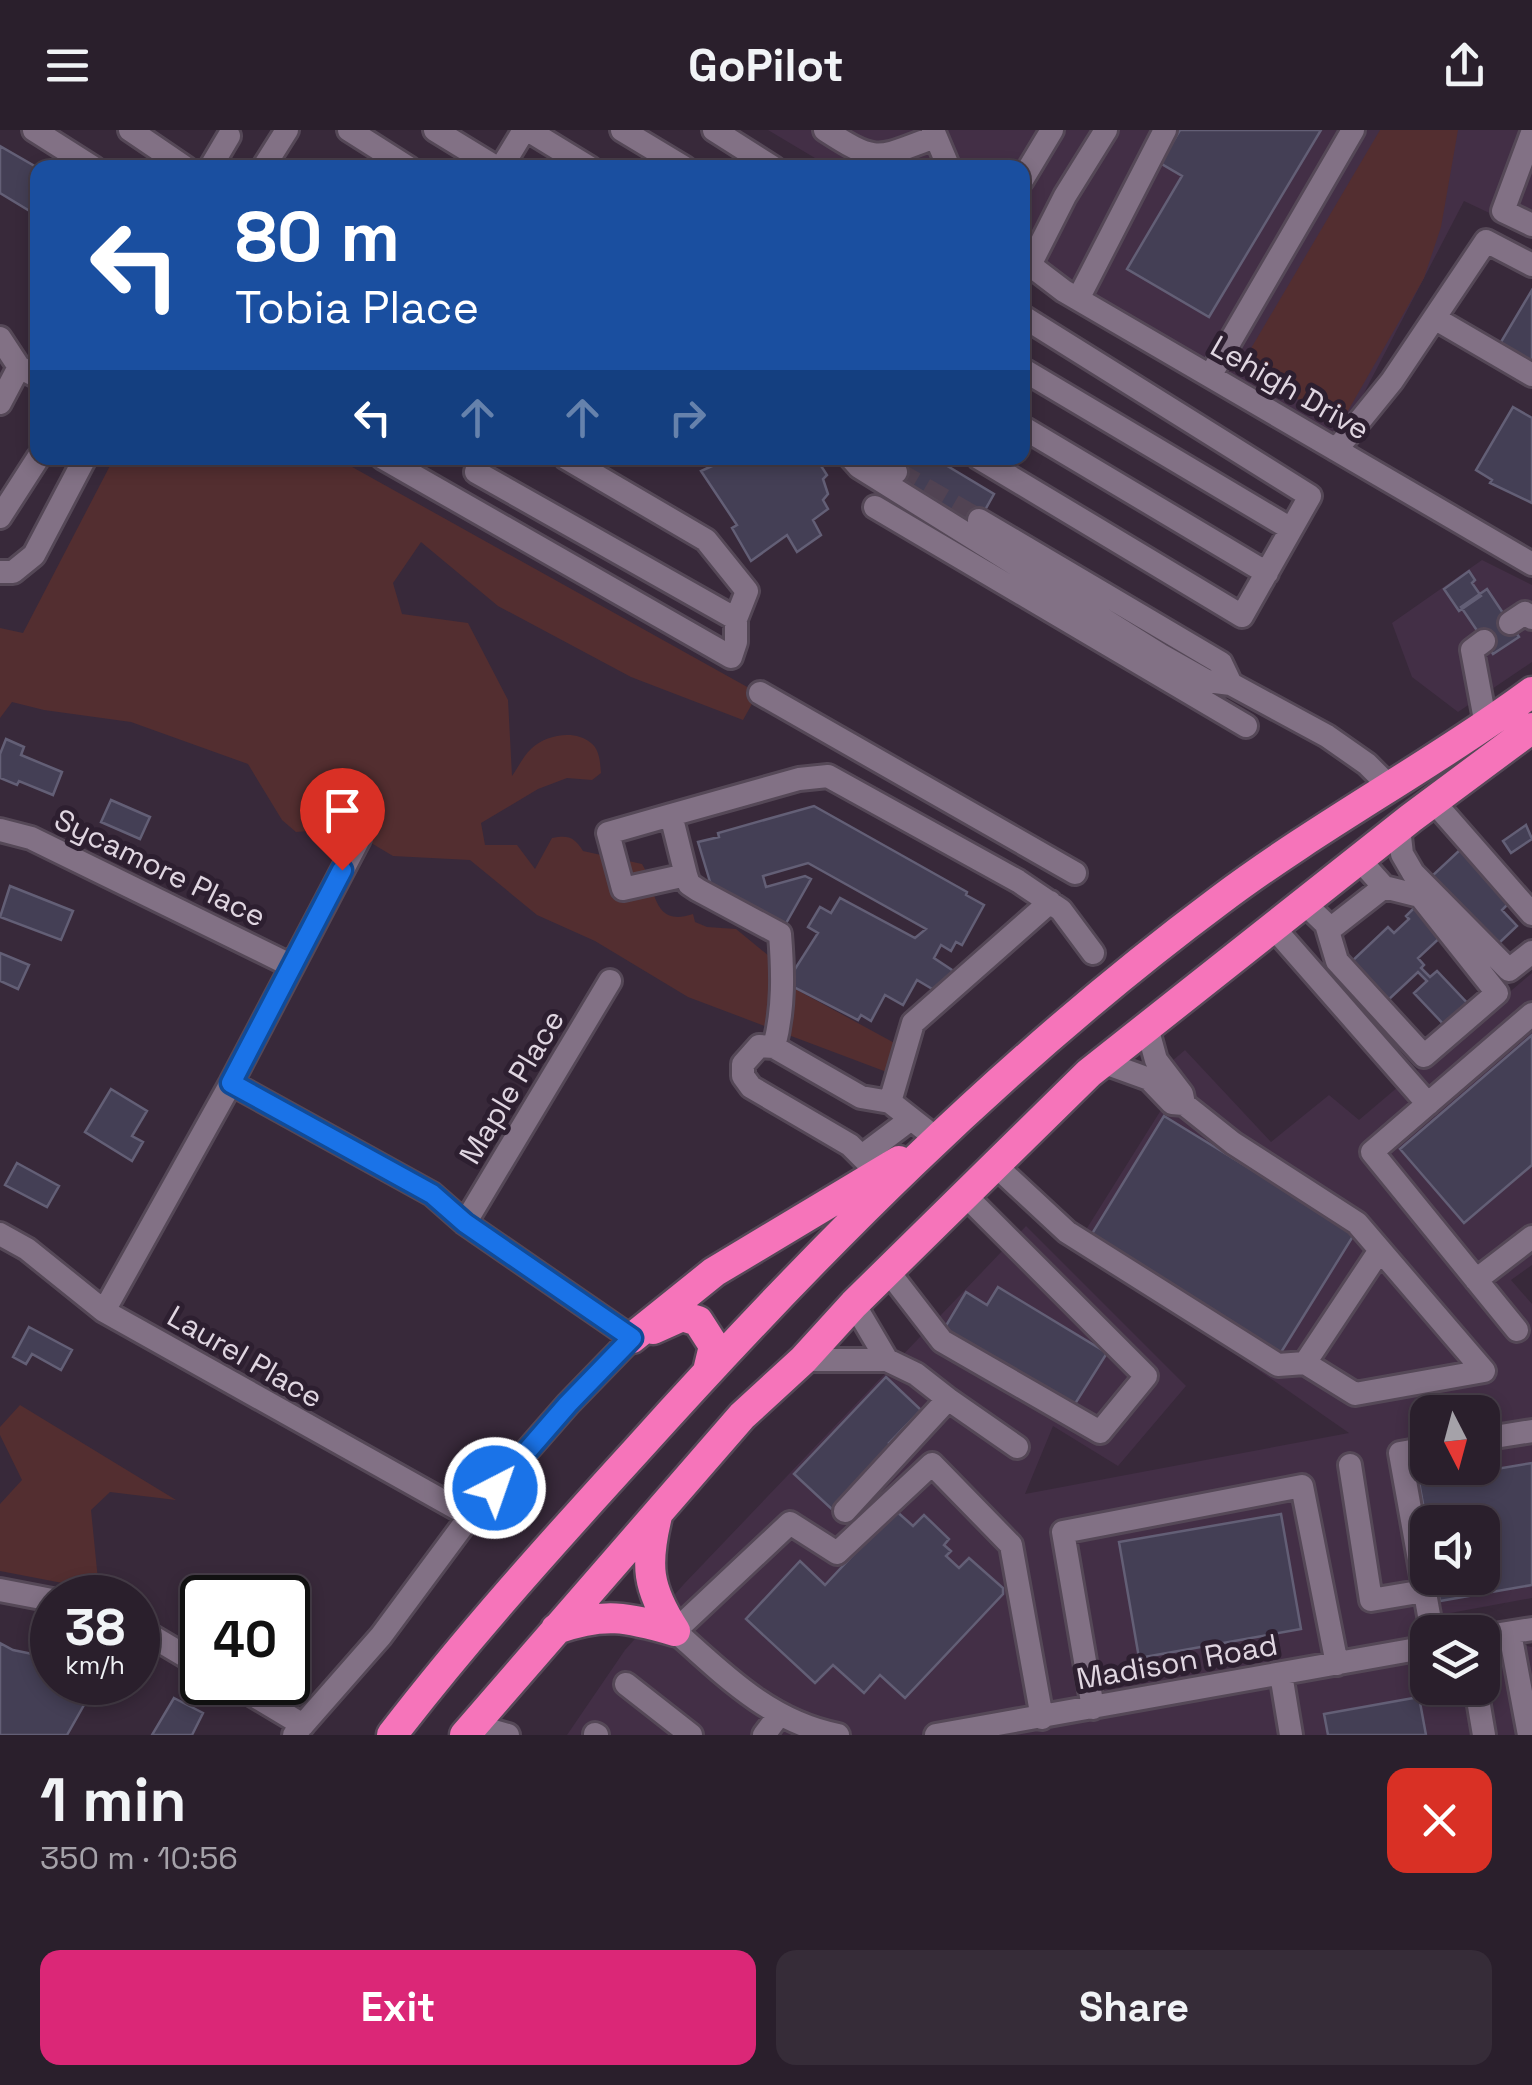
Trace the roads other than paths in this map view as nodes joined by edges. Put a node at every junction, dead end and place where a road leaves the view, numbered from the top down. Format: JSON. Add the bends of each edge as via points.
{"nodes":[{"id":1,"x":34,"y":130,"type":"edge"},
{"id":2,"x":130,"y":130,"type":"edge"},
{"id":3,"x":287,"y":130,"type":"edge"},
{"id":4,"x":349,"y":130,"type":"edge"},
{"id":5,"x":435,"y":130,"type":"edge"},
{"id":6,"x":526,"y":130,"type":"edge"},
{"id":7,"x":622,"y":130,"type":"edge"},
{"id":8,"x":714,"y":130,"type":"edge"},
{"id":9,"x":825,"y":130,"type":"edge"},
{"id":10,"x":1052,"y":130,"type":"edge"},
{"id":11,"x":1106,"y":130,"type":"edge"},
{"id":12,"x":1165,"y":130,"type":"edge"},
{"id":13,"x":1353,"y":130,"type":"edge"},
{"id":14,"x":227,"y":132,"type":"edge"},
{"id":15,"x":1532,"y":133,"type":"edge"},
{"id":16,"x":934,"y":134,"type":"edge"},
{"id":17,"x":81,"y":160,"type":"edge"},
{"id":18,"x":174,"y":160,"type":"edge"},
{"id":19,"x":214,"y":160,"type":"edge"},
{"id":20,"x":267,"y":160,"type":"edge"},
{"id":21,"x":397,"y":160,"type":"edge"},
{"id":22,"x":486,"y":160,"type":"edge"},
{"id":23,"x":505,"y":160,"type":"edge"},
{"id":24,"x":577,"y":160,"type":"edge"},
{"id":25,"x":672,"y":160,"type":"edge"},
{"id":26,"x":755,"y":160,"type":"edge"},
{"id":27,"x":945,"y":160,"type":"edge"},
{"id":28,"x":1030,"y":167,"type":"edge"},
{"id":29,"x":1030,"y":185,"type":"edge"},
{"id":30,"x":1063,"y":200,"type":"junction"},
{"id":31,"x":1532,"y":225,"type":"edge"},
{"id":32,"x":1030,"y":255,"type":"edge"},
{"id":33,"x":1030,"y":265,"type":"edge"},
{"id":34,"x":1532,"y":265,"type":"edge"},
{"id":35,"x":1078,"y":299,"type":"junction"},
{"id":36,"x":1436,"y":319,"type":"junction"},
{"id":37,"x":1030,"y":321,"type":"edge"},
{"id":38,"x":0,"y":338,"type":"edge"},
{"id":39,"x":28,"y":372,"type":"edge"},
{"id":40,"x":1030,"y":374,"type":"edge"},
{"id":41,"x":1532,"y":375,"type":"edge"},
{"id":42,"x":1210,"y":376,"type":"junction"},
{"id":43,"x":0,"y":404,"type":"edge"},
{"id":44,"x":1030,"y":431,"type":"edge"},
{"id":45,"x":1336,"y":450,"type":"junction"},
{"id":46,"x":34,"y":465,"type":"edge"},
{"id":47,"x":80,"y":465,"type":"edge"},
{"id":48,"x":394,"y":465,"type":"edge"},
{"id":49,"x":478,"y":465,"type":"edge"},
{"id":50,"x":578,"y":465,"type":"edge"},
{"id":51,"x":857,"y":465,"type":"edge"},
{"id":52,"x":886,"y":465,"type":"edge"},
{"id":53,"x":991,"y":465,"type":"edge"},
{"id":54,"x":896,"y":472,"type":"tunnel mouth"},
{"id":55,"x":875,"y":507,"type":"dead end"},
{"id":56,"x":0,"y":518,"type":"edge"},
{"id":57,"x":979,"y":520,"type":"tunnel mouth"},
{"id":58,"x":1292,"y":530,"type":"junction"},
{"id":59,"x":1532,"y":564,"type":"edge"},
{"id":60,"x":0,"y":572,"type":"edge"},
{"id":61,"x":1267,"y":573,"type":"junction"},
{"id":62,"x":736,"y":619,"type":"junction"},
{"id":63,"x":1484,"y":642,"type":"dead end"},
{"id":64,"x":1231,"y":684,"type":"junction"},
{"id":65,"x":1532,"y":692,"type":"edge"},
{"id":66,"x":760,"y":693,"type":"dead end"},
{"id":67,"x":1246,"y":726,"type":"dead end"},
{"id":68,"x":1532,"y":728,"type":"edge"},
{"id":69,"x":1492,"y":738,"type":"junction"},
{"id":70,"x":1532,"y":745,"type":"edge"},
{"id":71,"x":1390,"y":787,"type":"junction"},
{"id":72,"x":1433,"y":801,"type":"junction"},
{"id":73,"x":671,"y":814,"type":"junction"},
{"id":74,"x":1399,"y":828,"type":"junction"},
{"id":75,"x":0,"y":830,"type":"edge"},
{"id":76,"x":359,"y":838,"type":"dead end"},
{"id":77,"x":1359,"y":859,"type":"junction"},
{"id":78,"x":1075,"y":873,"type":"dead end"},
{"id":79,"x":686,"y":875,"type":"junction"},
{"id":80,"x":1384,"y":886,"type":"junction"},
{"id":81,"x":1050,"y":902,"type":"junction"},
{"id":82,"x":1304,"y":902,"type":"junction"},
{"id":83,"x":1532,"y":914,"type":"edge"},
{"id":84,"x":1273,"y":927,"type":"junction"},
{"id":85,"x":1329,"y":930,"type":"junction"},
{"id":86,"x":1532,"y":952,"type":"edge"},
{"id":87,"x":292,"y":966,"type":"junction"},
{"id":88,"x":610,"y":981,"type":"dead end"},
{"id":89,"x":1116,"y":982,"type":"junction"},
{"id":90,"x":1532,"y":1014,"type":"edge"},
{"id":91,"x":1147,"y":1027,"type":"junction"},
{"id":92,"x":774,"y":1046,"type":"junction"},
{"id":93,"x":1102,"y":1062,"type":"junction"},
{"id":94,"x":231,"y":1083,"type":"junction"},
{"id":95,"x":890,"y":1102,"type":"junction"},
{"id":96,"x":1184,"y":1104,"type":"junction"},
{"id":97,"x":1428,"y":1104,"type":"junction"},
{"id":98,"x":911,"y":1119,"type":"junction"},
{"id":99,"x":936,"y":1140,"type":"junction"},
{"id":100,"x":870,"y":1164,"type":"junction"},
{"id":101,"x":996,"y":1165,"type":"junction"},
{"id":102,"x":965,"y":1195,"type":"junction"},
{"id":103,"x":465,"y":1223,"type":"junction"},
{"id":104,"x":0,"y":1234,"type":"edge"},
{"id":105,"x":1532,"y":1237,"type":"edge"},
{"id":106,"x":1380,"y":1250,"type":"junction"},
{"id":107,"x":888,"y":1271,"type":"junction"},
{"id":108,"x":1476,"y":1280,"type":"junction"},
{"id":109,"x":854,"y":1304,"type":"junction"},
{"id":110,"x":104,"y":1311,"type":"junction"},
{"id":111,"x":1517,"y":1330,"type":"dead end"},
{"id":112,"x":632,"y":1338,"type":"junction"},
{"id":113,"x":803,"y":1360,"type":"junction"},
{"id":114,"x":887,"y":1360,"type":"junction"},
{"id":115,"x":1305,"y":1363,"type":"junction"},
{"id":116,"x":708,"y":1370,"type":"junction"},
{"id":117,"x":948,"y":1398,"type":"junction"},
{"id":118,"x":1532,"y":1430,"type":"edge"},
{"id":119,"x":1500,"y":1436,"type":"edge"},
{"id":120,"x":1016,"y":1446,"type":"dead end"},
{"id":121,"x":1410,"y":1451,"type":"edge"},
{"id":122,"x":1350,"y":1465,"type":"dead end"},
{"id":123,"x":658,"y":1510,"type":"junction"},
{"id":124,"x":1410,"y":1510,"type":"edge"},
{"id":125,"x":845,"y":1512,"type":"dead end"},
{"id":126,"x":470,"y":1516,"type":"junction"},
{"id":127,"x":0,"y":1590,"type":"edge"},
{"id":128,"x":1410,"y":1593,"type":"edge"},
{"id":129,"x":30,"y":1596,"type":"edge"},
{"id":130,"x":553,"y":1630,"type":"junction"},
{"id":131,"x":675,"y":1630,"type":"junction"},
{"id":132,"x":1521,"y":1630,"type":"edge"},
{"id":133,"x":1410,"y":1650,"type":"edge"},
{"id":134,"x":1337,"y":1664,"type":"junction"},
{"id":135,"x":1281,"y":1674,"type":"junction"},
{"id":136,"x":626,"y":1684,"type":"dead end"},
{"id":137,"x":263,"y":1705,"type":"edge"},
{"id":138,"x":1479,"y":1705,"type":"edge"},
{"id":139,"x":779,"y":1715,"type":"junction"},
{"id":140,"x":1042,"y":1718,"type":"junction"},
{"id":141,"x":1080,"y":1718,"type":"edge"},
{"id":142,"x":298,"y":1730,"type":"edge"},
{"id":143,"x":469,"y":1730,"type":"edge"},
{"id":144,"x":392,"y":1735,"type":"edge"},
{"id":145,"x":508,"y":1735,"type":"edge"},
{"id":146,"x":691,"y":1735,"type":"edge"},
{"id":147,"x":764,"y":1735,"type":"edge"},
{"id":148,"x":838,"y":1735,"type":"edge"},
{"id":149,"x":936,"y":1735,"type":"edge"},
{"id":150,"x":1291,"y":1735,"type":"edge"},
{"id":151,"x":1484,"y":1735,"type":"edge"},
{"id":152,"x":1529,"y":1735,"type":"edge"}],
"edges":[{"from":1,"to":17,"type":"street"},
{"from":2,"to":18,"type":"street"},
{"from":3,"to":20,"type":"street"},
{"from":4,"to":21,"type":"street"},
{"from":5,"to":22,"type":"street"},
{"from":6,"to":23,"type":"street"},
{"from":6,"to":24,"type":"street"},
{"from":7,"to":25,"type":"street"},
{"from":8,"to":26,"type":"street"},
{"from":9,"to":16,"type":"street","via":[[859,152],[881,156]]},
{"from":10,"to":28,"type":"street"},
{"from":11,"to":30,"type":"street"},
{"from":12,"to":35,"type":"street"},
{"from":13,"to":42,"type":"street"},
{"from":14,"to":19,"type":"street"},
{"from":15,"to":31,"type":"street","via":[[1504,211]]},
{"from":16,"to":27,"type":"street"},
{"from":29,"to":30,"type":"street"},
{"from":30,"to":32,"type":"street"},
{"from":33,"to":35,"type":"street","name":"Lehigh Drive"},
{"from":34,"to":36,"type":"street","via":[[1486,240]]},
{"from":35,"to":42,"type":"street","name":"Lehigh Drive"},
{"from":36,"to":41,"type":"street"},
{"from":36,"to":45,"type":"street"},
{"from":37,"to":58,"type":"street","via":[[1310,496]]},
{"from":38,"to":39,"type":"street"},
{"from":39,"to":43,"type":"street"},
{"from":40,"to":58,"type":"street"},
{"from":42,"to":45,"type":"street","name":"Lehigh Drive"},
{"from":44,"to":61,"type":"street"},
{"from":45,"to":59,"type":"street","name":"Lehigh Drive"},
{"from":46,"to":56,"type":"street"},
{"from":47,"to":60,"type":"street","via":[[34,556],[13,572]]},
{"from":48,"to":62,"type":"street","via":[[731,657]]},
{"from":49,"to":62,"type":"street","via":[[476,472]]},
{"from":50,"to":62,"type":"street","via":[[706,540],[747,591]]},
{"from":51,"to":64,"type":"street","via":[[1207,682]]},
{"from":52,"to":54,"type":"street"},
{"from":53,"to":61,"type":"street","via":[[1242,616]]},
{"from":55,"to":67,"type":"street"},
{"from":57,"to":64,"type":"street","via":[[1222,662]]},
{"from":58,"to":61,"type":"street"},
{"from":63,"to":69,"type":"street","via":[[1472,650]]},
{"from":64,"to":71,"type":"street","via":[[1327,736]]},
{"from":65,"to":69,"type":"highway"},
{"from":66,"to":78,"type":"street"},
{"from":68,"to":69,"type":"highway"},
{"from":69,"to":70,"type":"highway"},
{"from":69,"to":71,"type":"highway"},
{"from":69,"to":72,"type":"highway"},
{"from":71,"to":89,"type":"highway","via":[[1222,898]]},
{"from":72,"to":74,"type":"highway"},
{"from":72,"to":83,"type":"street"},
{"from":73,"to":79,"type":"street"},
{"from":73,"to":79,"type":"street","via":[[608,833],[623,889]]},
{"from":73,"to":81,"type":"street","via":[[828,776]]},
{"from":74,"to":77,"type":"highway"},
{"from":74,"to":86,"type":"street","via":[[1402,854],[1414,874],[1509,970]]},
{"from":75,"to":87,"type":"street","name":"Sycamore Place","via":[[31,838]]},
{"from":76,"to":87,"type":"street"},
{"from":77,"to":80,"type":"street"},
{"from":77,"to":82,"type":"highway"},
{"from":79,"to":92,"type":"street","via":[[688,884],[780,934],[783,988]]},
{"from":80,"to":85,"type":"street"},
{"from":80,"to":85,"type":"street","via":[[1420,896],[1497,993],[1424,1056],[1336,962]]},
{"from":81,"to":89,"type":"street","via":[[1092,953],[1109,960]]},
{"from":81,"to":95,"type":"street","via":[[913,1023]]},
{"from":82,"to":84,"type":"highway"},
{"from":82,"to":85,"type":"street"},
{"from":84,"to":91,"type":"highway"},
{"from":84,"to":97,"type":"street"},
{"from":87,"to":94,"type":"street"},
{"from":88,"to":103,"type":"street","name":"Maple Place"},
{"from":89,"to":99,"type":"highway"},
{"from":90,"to":97,"type":"street"},
{"from":91,"to":93,"type":"highway"},
{"from":91,"to":96,"type":"street","via":[[1156,1060]]},
{"from":92,"to":95,"type":"street","via":[[860,1097]]},
{"from":92,"to":100,"type":"street","via":[[759,1046],[743,1064],[751,1087],[850,1145]]},
{"from":93,"to":96,"type":"street","via":[[1149,1079],[1172,1103]]},
{"from":93,"to":101,"type":"highway"},
{"from":94,"to":103,"type":"street","via":[[432,1194]]},
{"from":94,"to":110,"type":"street"},
{"from":95,"to":98,"type":"street"},
{"from":96,"to":106,"type":"street","via":[[1357,1223]]},
{"from":97,"to":108,"type":"street","via":[[1372,1152]]},
{"from":98,"to":99,"type":"street"},
{"from":98,"to":100,"type":"street"},
{"from":99,"to":100,"type":"highway"},
{"from":99,"to":116,"type":"highway"},
{"from":100,"to":112,"type":"highway"},
{"from":101,"to":102,"type":"highway"},
{"from":101,"to":115,"type":"street","via":[[1067,1232],[1278,1365]]},
{"from":102,"to":107,"type":"highway"},
{"from":102,"to":107,"type":"street","via":[[1146,1376],[1100,1432],[942,1341]]},
{"from":103,"to":112,"type":"street"},
{"from":104,"to":110,"type":"street","name":"Laurel Place"},
{"from":105,"to":108,"type":"street"},
{"from":106,"to":115,"type":"street"},
{"from":106,"to":115,"type":"street","via":[[1484,1370],[1355,1394]]},
{"from":107,"to":109,"type":"highway"},
{"from":108,"to":111,"type":"street"},
{"from":109,"to":113,"type":"highway"},
{"from":109,"to":114,"type":"street"},
{"from":110,"to":126,"type":"street","name":"Laurel Place"},
{"from":112,"to":116,"type":"highway","via":[[682,1316],[698,1321],[714,1346]]},
{"from":112,"to":126,"type":"street"},
{"from":113,"to":114,"type":"street"},
{"from":113,"to":123,"type":"highway"},
{"from":114,"to":117,"type":"street"},
{"from":116,"to":144,"type":"highway","via":[[447,1663]]},
{"from":117,"to":120,"type":"street"},
{"from":117,"to":125,"type":"street"},
{"from":118,"to":119,"type":"street"},
{"from":121,"to":124,"type":"street","via":[[1400,1453]]},
{"from":122,"to":128,"type":"street","via":[[1372,1600]]},
{"from":123,"to":130,"type":"highway"},
{"from":123,"to":131,"type":"highway","via":[[648,1569],[658,1604]]},
{"from":126,"to":142,"type":"street","via":[[381,1636]]},
{"from":127,"to":129,"type":"street"},
{"from":130,"to":131,"type":"highway","via":[[592,1617]]},
{"from":130,"to":143,"type":"highway"},
{"from":131,"to":139,"type":"street"},
{"from":131,"to":140,"type":"street","via":[[790,1522],[837,1553],[932,1464],[1011,1546]]},
{"from":132,"to":152,"type":"street"},
{"from":133,"to":134,"type":"street","name":"Madison Road"},
{"from":134,"to":135,"type":"street","name":"Madison Road"},
{"from":134,"to":141,"type":"street","via":[[1302,1486],[1063,1532]]},
{"from":135,"to":141,"type":"street","name":"Madison Road"},
{"from":135,"to":150,"type":"street"},
{"from":136,"to":146,"type":"street"},
{"from":137,"to":142,"type":"street"},
{"from":138,"to":151,"type":"street"},
{"from":139,"to":147,"type":"street"},
{"from":139,"to":148,"type":"street"},
{"from":140,"to":141,"type":"street","name":"Madison Road"},
{"from":140,"to":149,"type":"street","name":"Madison Road"},
{"from":143,"to":145,"type":"street"}]}
